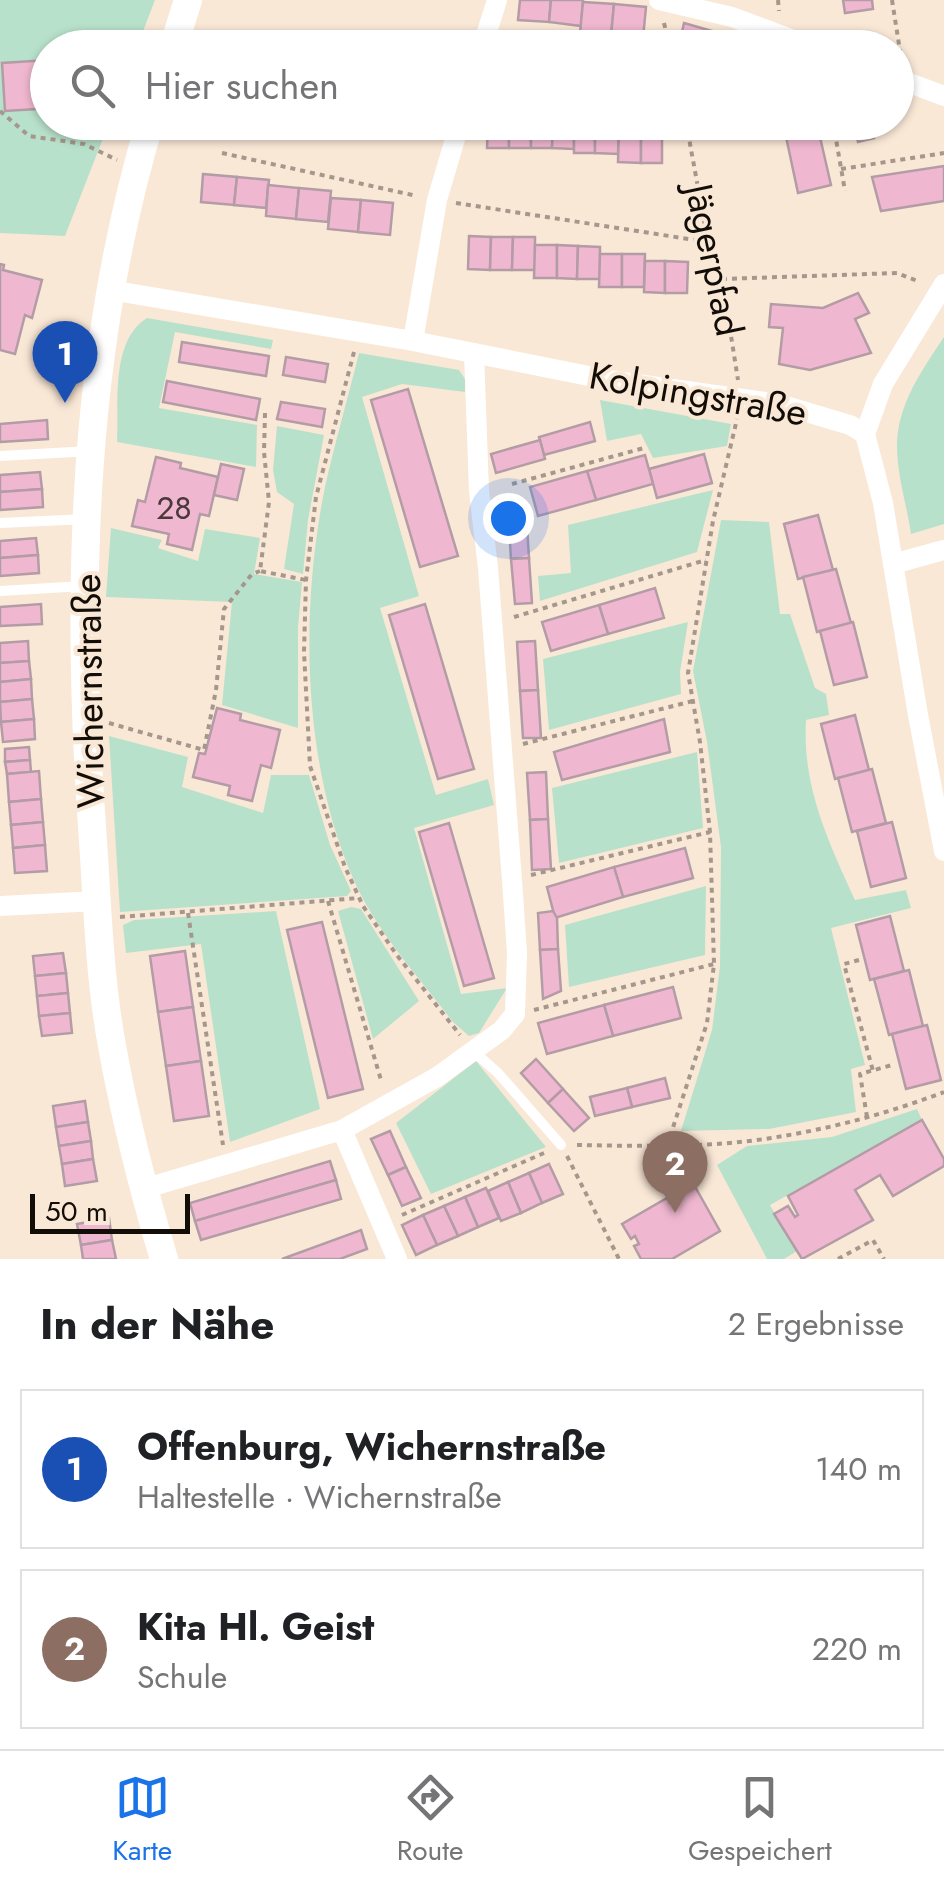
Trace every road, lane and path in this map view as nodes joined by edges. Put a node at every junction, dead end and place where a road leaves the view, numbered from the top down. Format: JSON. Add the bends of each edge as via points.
{"nodes":[{"id":1,"x":188,"y":0,"type":"edge"},
{"id":2,"x":497,"y":0,"type":"edge"},
{"id":3,"x":659,"y":0,"type":"edge"},
{"id":4,"x":892,"y":0,"type":"edge"},
{"id":5,"x":179,"y":30,"type":"edge"},
{"id":6,"x":488,"y":30,"type":"edge"},
{"id":7,"x":768,"y":30,"type":"edge"},
{"id":8,"x":895,"y":30,"type":"edge"},
{"id":9,"x":914,"y":85,"type":"edge"},
{"id":10,"x":944,"y":96,"type":"edge"},
{"id":11,"x":0,"y":112,"type":"edge"},
{"id":12,"x":30,"y":136,"type":"edge"},
{"id":13,"x":56,"y":140,"type":"edge"},
{"id":14,"x":144,"y":140,"type":"edge"},
{"id":15,"x":455,"y":140,"type":"edge"},
{"id":16,"x":689,"y":140,"type":"edge"},
{"id":17,"x":837,"y":140,"type":"edge"},
{"id":18,"x":222,"y":153,"type":"dead end"},
{"id":19,"x":944,"y":154,"type":"edge"},
{"id":20,"x":136,"y":167,"type":"junction"},
{"id":21,"x":841,"y":169,"type":"junction"},
{"id":22,"x":844,"y":191,"type":"dead end"},
{"id":23,"x":437,"y":200,"type":"junction"},
{"id":24,"x":708,"y":242,"type":"junction"},
{"id":25,"x":722,"y":279,"type":"junction"},
{"id":26,"x":942,"y":287,"type":"edge"},
{"id":27,"x":110,"y":290,"type":"junction"},
{"id":28,"x":358,"y":333,"type":"junction"},
{"id":29,"x":413,"y":341,"type":"junction"},
{"id":30,"x":474,"y":353,"type":"junction"},
{"id":31,"x":742,"y":398,"type":"junction"},
{"id":32,"x":265,"y":413,"type":"dead end"},
{"id":33,"x":865,"y":434,"type":"junction"},
{"id":34,"x":644,"y":448,"type":"dead end"},
{"id":35,"x":92,"y":451,"type":"junction"},
{"id":36,"x":0,"y":456,"type":"edge"},
{"id":37,"x":512,"y":484,"type":"dead end"},
{"id":38,"x":88,"y":519,"type":"junction"},
{"id":39,"x":0,"y":524,"type":"edge"},
{"id":40,"x":944,"y":550,"type":"edge"},
{"id":41,"x":706,"y":560,"type":"junction"},
{"id":42,"x":893,"y":564,"type":"junction"},
{"id":43,"x":260,"y":571,"type":"junction"},
{"id":44,"x":306,"y":580,"type":"junction"},
{"id":45,"x":84,"y":586,"type":"junction"},
{"id":46,"x":0,"y":591,"type":"edge"},
{"id":47,"x":490,"y":624,"type":"junction"},
{"id":48,"x":694,"y":701,"type":"junction"},
{"id":49,"x":85,"y":716,"type":"junction"},
{"id":50,"x":504,"y":749,"type":"junction"},
{"id":51,"x":710,"y":832,"type":"junction"},
{"id":52,"x":944,"y":852,"type":"edge"},
{"id":53,"x":512,"y":880,"type":"junction"},
{"id":54,"x":359,"y":898,"type":"junction"},
{"id":55,"x":328,"y":902,"type":"junction"},
{"id":56,"x":0,"y":906,"type":"edge"},
{"id":57,"x":98,"y":910,"type":"junction"},
{"id":58,"x":188,"y":912,"type":"junction"},
{"id":59,"x":860,"y":960,"type":"dead end"},
{"id":60,"x":714,"y":964,"type":"junction"},
{"id":61,"x":515,"y":1014,"type":"junction"},
{"id":62,"x":473,"y":1050,"type":"junction"},
{"id":63,"x":892,"y":1066,"type":"dead end"},
{"id":64,"x":872,"y":1071,"type":"junction"},
{"id":65,"x":381,"y":1080,"type":"dead end"},
{"id":66,"x":944,"y":1092,"type":"edge"},
{"id":67,"x":867,"y":1117,"type":"junction"},
{"id":68,"x":342,"y":1130,"type":"junction"},
{"id":69,"x":562,"y":1145,"type":"junction"},
{"id":70,"x":667,"y":1146,"type":"junction"},
{"id":71,"x":226,"y":1166,"type":"junction"},
{"id":72,"x":143,"y":1189,"type":"junction"},
{"id":73,"x":384,"y":1223,"type":"junction"},
{"id":74,"x":164,"y":1259,"type":"edge"},
{"id":75,"x":396,"y":1259,"type":"edge"},
{"id":76,"x":619,"y":1259,"type":"edge"},
{"id":77,"x":838,"y":1259,"type":"edge"},
{"id":78,"x":884,"y":1259,"type":"edge"}],
"edges":[{"from":1,"to":5,"type":"street"},
{"from":2,"to":6,"type":"street"},
{"from":3,"to":7,"type":"street"},
{"from":4,"to":8,"type":"path"},
{"from":9,"to":10,"type":"street"},
{"from":11,"to":12,"type":"path"},
{"from":13,"to":20,"type":"path","via":[[84,144]]},
{"from":14,"to":20,"type":"street","name":"Wichernstraße"},
{"from":15,"to":23,"type":"street"},
{"from":16,"to":24,"type":"path","name":"Jägerpfad"},
{"from":17,"to":21,"type":"path"},
{"from":18,"to":23,"type":"path"},
{"from":19,"to":21,"type":"path"},
{"from":20,"to":27,"type":"street","name":"Wichernstraße"},
{"from":21,"to":22,"type":"path"},
{"from":23,"to":24,"type":"path"},
{"from":23,"to":29,"type":"street"},
{"from":24,"to":25,"type":"path","name":"Jägerpfad"},
{"from":25,"to":26,"type":"path","via":[[897,273]]},
{"from":25,"to":31,"type":"path","name":"Jägerpfad"},
{"from":26,"to":33,"type":"street","via":[[883,384]]},
{"from":27,"to":28,"type":"street","name":"Kolpingstraße"},
{"from":27,"to":35,"type":"street","name":"Wichernstraße"},
{"from":28,"to":29,"type":"street","name":"Kolpingstraße"},
{"from":28,"to":44,"type":"path","via":[[316,497]]},
{"from":29,"to":30,"type":"street","name":"Kolpingstraße"},
{"from":30,"to":31,"type":"street","name":"Kolpingstraße"},
{"from":30,"to":47,"type":"street"},
{"from":31,"to":33,"type":"street","name":"Kolpingstraße","via":[[819,414]]},
{"from":31,"to":41,"type":"path"},
{"from":32,"to":43,"type":"path","via":[[269,502]]},
{"from":33,"to":42,"type":"street"},
{"from":34,"to":37,"type":"path"},
{"from":35,"to":36,"type":"lane"},
{"from":35,"to":38,"type":"street","name":"Wichernstraße"},
{"from":38,"to":39,"type":"lane"},
{"from":38,"to":45,"type":"street","name":"Wichernstraße"},
{"from":40,"to":42,"type":"street"},
{"from":41,"to":47,"type":"path"},
{"from":41,"to":48,"type":"path","via":[[688,673]]},
{"from":42,"to":52,"type":"street"},
{"from":43,"to":44,"type":"path"},
{"from":43,"to":49,"type":"path","via":[[224,609],[204,750]]},
{"from":44,"to":54,"type":"path","via":[[310,766]]},
{"from":45,"to":46,"type":"lane"},
{"from":45,"to":49,"type":"street","name":"Wichernstraße"},
{"from":47,"to":50,"type":"street"},
{"from":48,"to":50,"type":"path"},
{"from":48,"to":51,"type":"path"},
{"from":49,"to":57,"type":"street","name":"Wichernstraße"},
{"from":50,"to":53,"type":"street"},
{"from":51,"to":53,"type":"path"},
{"from":51,"to":60,"type":"path"},
{"from":53,"to":61,"type":"street"},
{"from":54,"to":55,"type":"path"},
{"from":54,"to":62,"type":"path"},
{"from":55,"to":58,"type":"path"},
{"from":55,"to":65,"type":"path"},
{"from":56,"to":57,"type":"street"},
{"from":57,"to":58,"type":"path"},
{"from":57,"to":72,"type":"street","name":"Wichernstraße","via":[[112,1042]]},
{"from":58,"to":71,"type":"path"},
{"from":59,"to":64,"type":"path","via":[[844,964]]},
{"from":60,"to":61,"type":"path"},
{"from":60,"to":70,"type":"path","via":[[707,1023]]},
{"from":61,"to":62,"type":"street"},
{"from":62,"to":68,"type":"street"},
{"from":62,"to":69,"type":"lane"},
{"from":63,"to":64,"type":"path"},
{"from":64,"to":67,"type":"path","via":[[860,1074]]},
{"from":66,"to":67,"type":"path"},
{"from":67,"to":70,"type":"path","via":[[770,1138]]},
{"from":68,"to":71,"type":"street"},
{"from":68,"to":73,"type":"street"},
{"from":69,"to":70,"type":"path"},
{"from":69,"to":73,"type":"path"},
{"from":69,"to":76,"type":"path"},
{"from":71,"to":72,"type":"street"},
{"from":72,"to":74,"type":"street","name":"Wichernstraße"},
{"from":73,"to":75,"type":"street"},
{"from":77,"to":78,"type":"path","via":[[873,1240]]}]}
